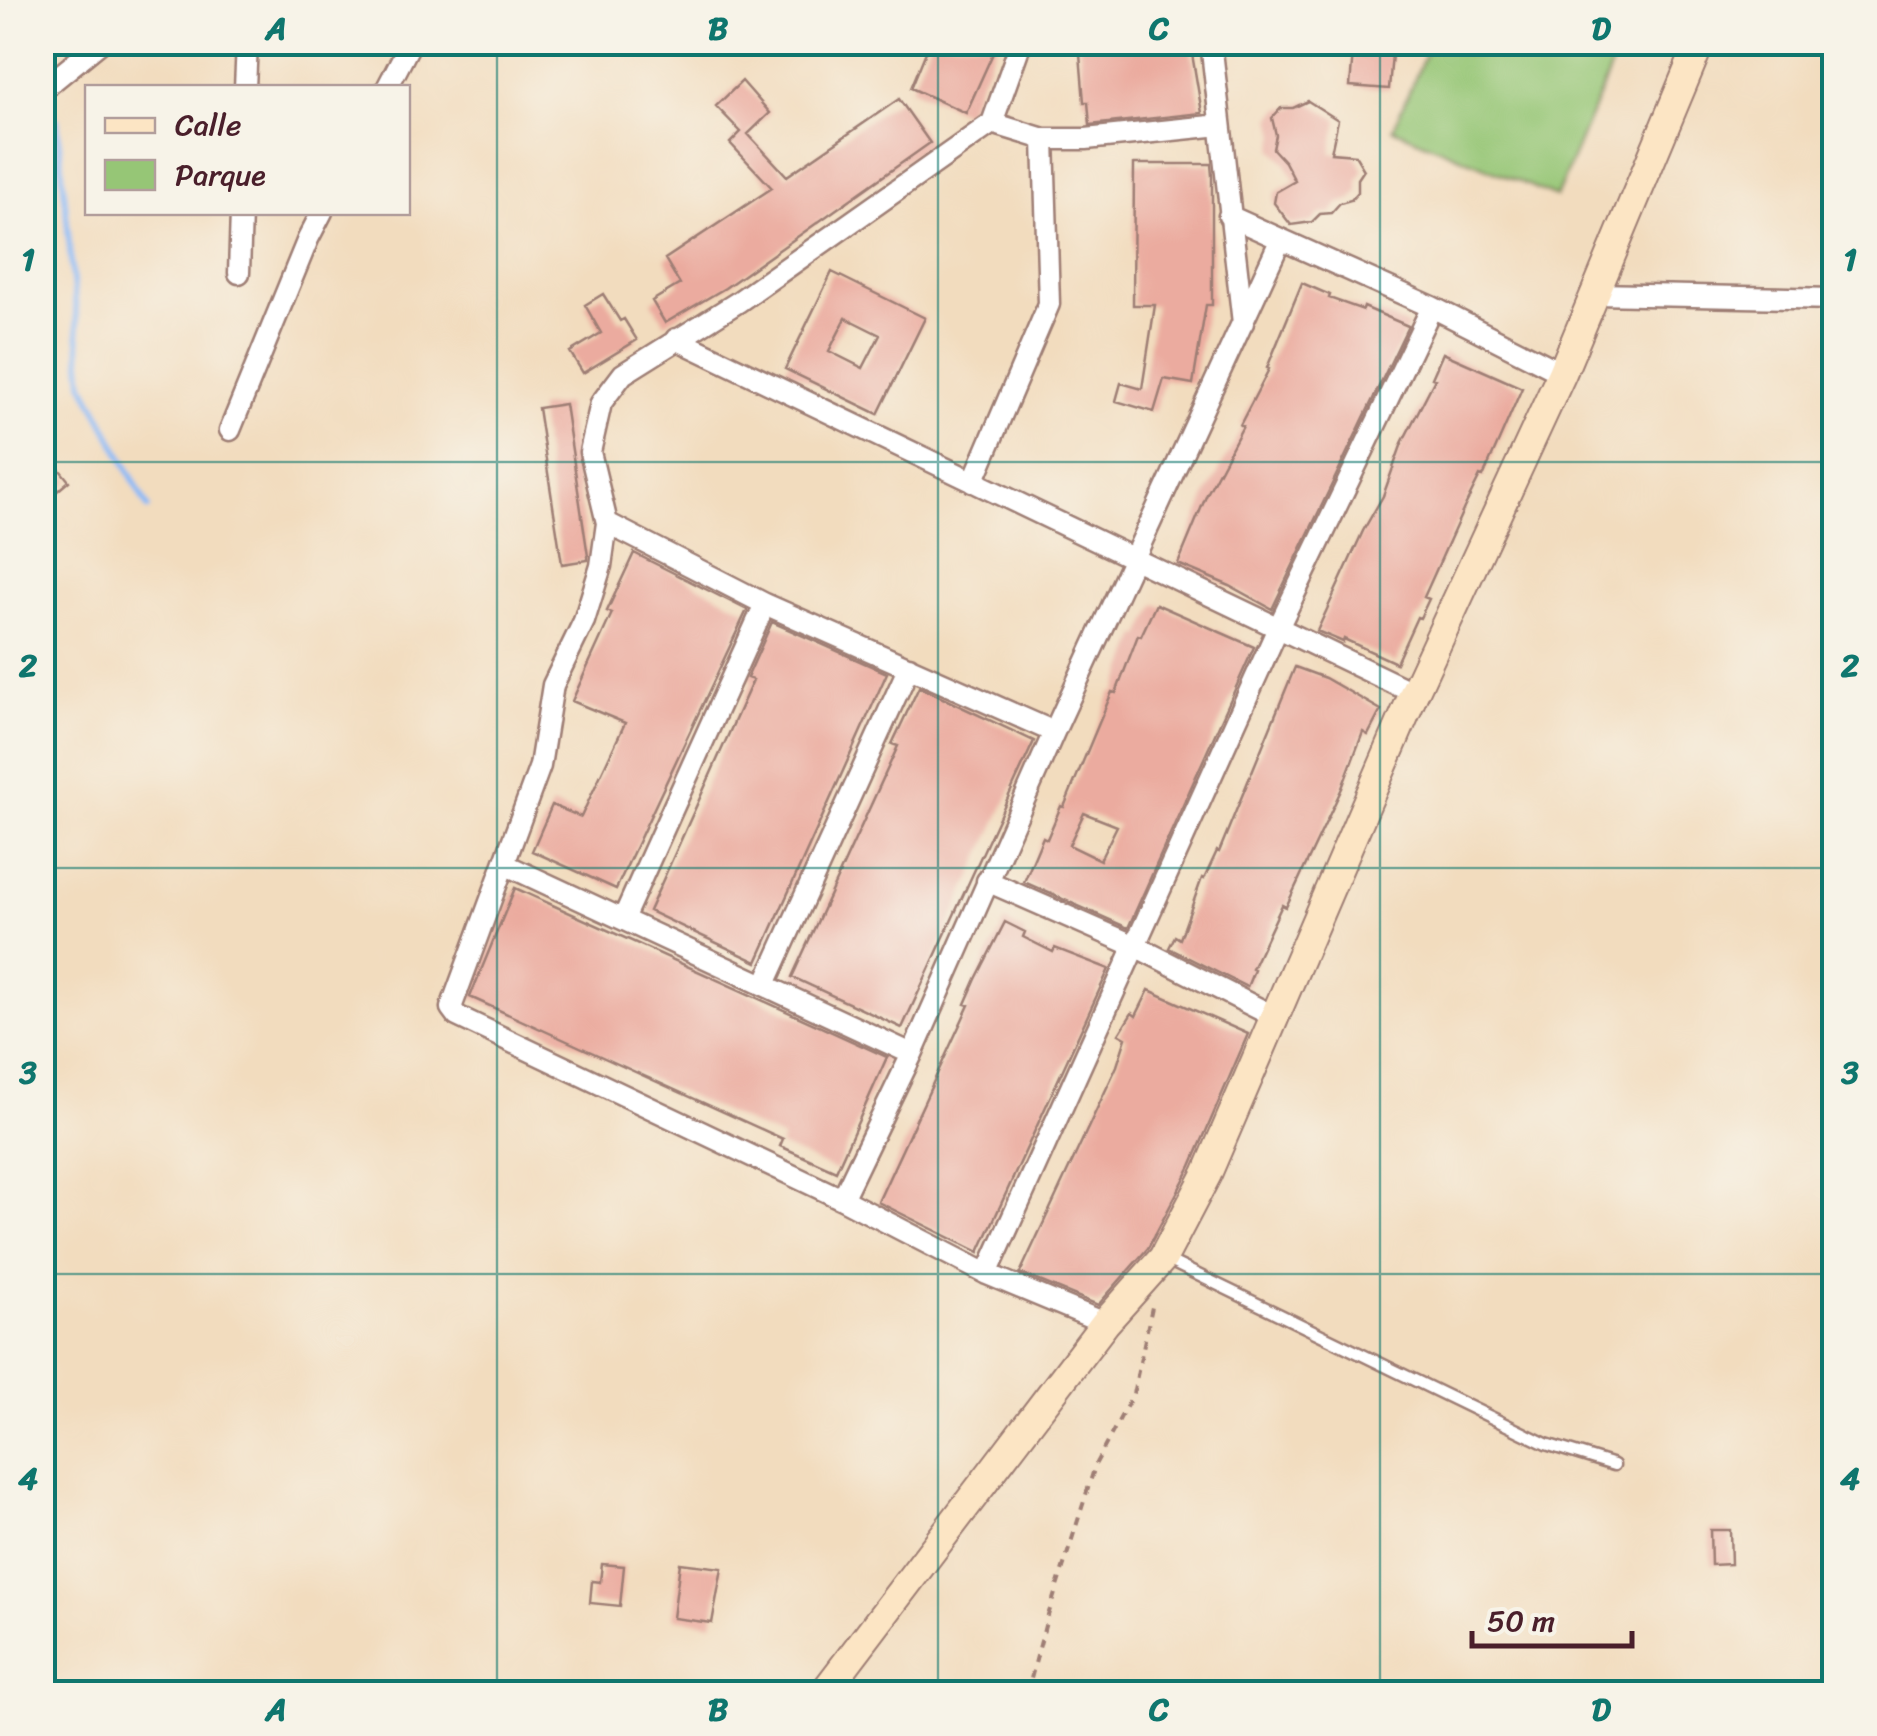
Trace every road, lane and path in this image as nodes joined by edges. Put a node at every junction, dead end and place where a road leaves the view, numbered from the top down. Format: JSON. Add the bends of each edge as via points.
{"nodes":[{"id":1,"x":101,"y":42,"type":"edge"},
{"id":2,"x":247,"y":42,"type":"edge"},
{"id":3,"x":411,"y":42,"type":"edge"},
{"id":4,"x":1021,"y":42,"type":"edge"},
{"id":5,"x":1212,"y":42,"type":"edge"},
{"id":6,"x":1700,"y":42,"type":"edge"},
{"id":7,"x":246,"y":85,"type":"edge"},
{"id":8,"x":390,"y":85,"type":"edge"},
{"id":9,"x":42,"y":90,"type":"edge"},
{"id":10,"x":992,"y":123,"type":"junction"},
{"id":11,"x":1220,"y":125,"type":"junction"},
{"id":12,"x":1044,"y":139,"type":"junction"},
{"id":13,"x":241,"y":215,"type":"edge"},
{"id":14,"x":320,"y":215,"type":"edge"},
{"id":15,"x":1228,"y":216,"type":"junction"},
{"id":16,"x":1280,"y":241,"type":"junction"},
{"id":17,"x":239,"y":273,"type":"dead end"},
{"id":18,"x":1595,"y":294,"type":"junction"},
{"id":19,"x":1834,"y":299,"type":"edge"},
{"id":20,"x":1432,"y":307,"type":"junction"},
{"id":21,"x":1242,"y":323,"type":"junction"},
{"id":22,"x":676,"y":339,"type":"junction"},
{"id":23,"x":1562,"y":373,"type":"junction"},
{"id":24,"x":230,"y":430,"type":"dead end"},
{"id":25,"x":973,"y":482,"type":"junction"},
{"id":26,"x":607,"y":523,"type":"junction"},
{"id":27,"x":1134,"y":558,"type":"junction"},
{"id":28,"x":765,"y":604,"type":"junction"},
{"id":29,"x":1278,"y":628,"type":"junction"},
{"id":30,"x":909,"y":668,"type":"junction"},
{"id":31,"x":1414,"y":694,"type":"junction"},
{"id":32,"x":1054,"y":732,"type":"junction"},
{"id":33,"x":504,"y":864,"type":"junction"},
{"id":34,"x":987,"y":881,"type":"junction"},
{"id":35,"x":622,"y":919,"type":"junction"},
{"id":36,"x":1135,"y":946,"type":"junction"},
{"id":37,"x":765,"y":984,"type":"junction"},
{"id":38,"x":1273,"y":1016,"type":"junction"},
{"id":39,"x":912,"y":1054,"type":"junction"},
{"id":40,"x":842,"y":1199,"type":"junction"},
{"id":41,"x":1162,"y":1258,"type":"junction"},
{"id":42,"x":987,"y":1274,"type":"junction"},
{"id":43,"x":1154,"y":1297,"type":"dead end"},
{"id":44,"x":1105,"y":1323,"type":"junction"},
{"id":45,"x":1614,"y":1465,"type":"dead end"},
{"id":46,"x":823,"y":1694,"type":"edge"},
{"id":47,"x":1027,"y":1694,"type":"edge"}],
"edges":[{"from":1,"to":9,"type":"street"},
{"from":2,"to":7,"type":"street"},
{"from":3,"to":8,"type":"street"},
{"from":4,"to":10,"type":"street"},
{"from":5,"to":11,"type":"street"},
{"from":6,"to":18,"type":"street"},
{"from":10,"to":12,"type":"street"},
{"from":10,"to":22,"type":"street"},
{"from":11,"to":12,"type":"street"},
{"from":11,"to":15,"type":"street"},
{"from":12,"to":25,"type":"street","via":[[1049,304]]},
{"from":13,"to":17,"type":"street"},
{"from":14,"to":24,"type":"street"},
{"from":15,"to":16,"type":"street"},
{"from":15,"to":21,"type":"street"},
{"from":16,"to":20,"type":"street"},
{"from":16,"to":21,"type":"street"},
{"from":18,"to":19,"type":"street"},
{"from":18,"to":23,"type":"street"},
{"from":20,"to":23,"type":"street"},
{"from":20,"to":29,"type":"street"},
{"from":21,"to":27,"type":"street"},
{"from":22,"to":25,"type":"street"},
{"from":22,"to":26,"type":"street","via":[[623,374],[601,403],[590,452]]},
{"from":23,"to":31,"type":"street"},
{"from":25,"to":27,"type":"street"},
{"from":26,"to":28,"type":"street"},
{"from":26,"to":33,"type":"street","via":[[601,566],[553,685],[540,766]]},
{"from":27,"to":29,"type":"street"},
{"from":27,"to":32,"type":"street"},
{"from":28,"to":30,"type":"street"},
{"from":28,"to":35,"type":"street"},
{"from":29,"to":31,"type":"street"},
{"from":29,"to":36,"type":"street"},
{"from":30,"to":32,"type":"street"},
{"from":30,"to":37,"type":"street"},
{"from":31,"to":38,"type":"street"},
{"from":32,"to":34,"type":"street"},
{"from":33,"to":35,"type":"street"},
{"from":33,"to":40,"type":"street","via":[[454,997],[456,1016]]},
{"from":34,"to":36,"type":"street"},
{"from":34,"to":39,"type":"street"},
{"from":35,"to":37,"type":"street"},
{"from":36,"to":38,"type":"street"},
{"from":36,"to":42,"type":"street"},
{"from":37,"to":39,"type":"street"},
{"from":38,"to":41,"type":"street","via":[[1207,1174]]},
{"from":39,"to":40,"type":"street"},
{"from":40,"to":42,"type":"street"},
{"from":41,"to":44,"type":"street"},
{"from":41,"to":45,"type":"lane","via":[[1546,1444]]},
{"from":42,"to":44,"type":"street"},
{"from":43,"to":47,"type":"path","via":[[1133,1394],[1096,1462]]},
{"from":44,"to":46,"type":"street"}]}
